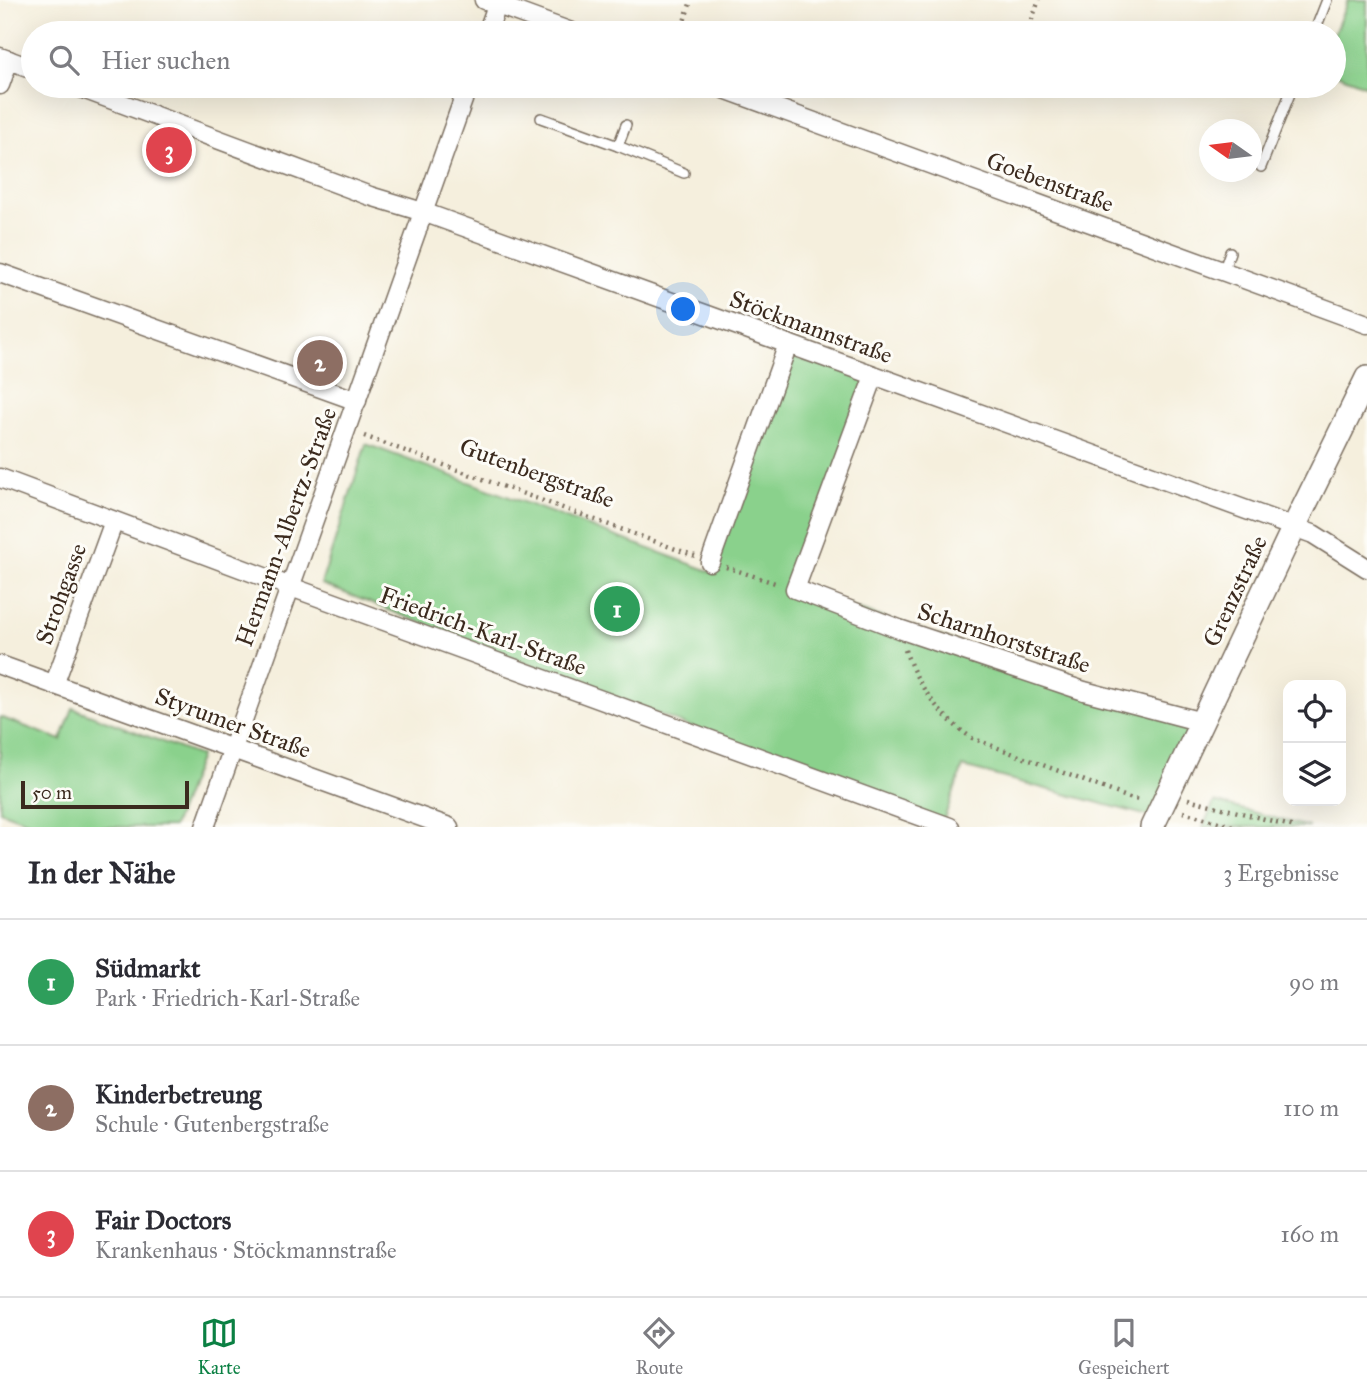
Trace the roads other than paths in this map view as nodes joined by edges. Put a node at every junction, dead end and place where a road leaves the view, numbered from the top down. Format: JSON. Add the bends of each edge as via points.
{"nodes":[{"id":1,"x":1327,"y":0,"type":"edge"},
{"id":2,"x":493,"y":2,"type":"edge"},
{"id":3,"x":489,"y":21,"type":"edge"},
{"id":4,"x":543,"y":21,"type":"edge"},
{"id":5,"x":1319,"y":21,"type":"edge"},
{"id":6,"x":4,"y":58,"type":"edge"},
{"id":7,"x":21,"y":64,"type":"edge"},
{"id":8,"x":0,"y":85,"type":"edge"},
{"id":9,"x":107,"y":98,"type":"edge"},
{"id":10,"x":464,"y":98,"type":"edge"},
{"id":11,"x":749,"y":98,"type":"edge"},
{"id":12,"x":1288,"y":98,"type":"edge"},
{"id":13,"x":541,"y":118,"type":"dead end"},
{"id":14,"x":626,"y":125,"type":"dead end"},
{"id":15,"x":618,"y":146,"type":"junction"},
{"id":16,"x":1262,"y":164,"type":"edge"},
{"id":17,"x":684,"y":173,"type":"dead end"},
{"id":18,"x":423,"y":212,"type":"junction"},
{"id":19,"x":1230,"y":252,"type":"dead end"},
{"id":20,"x":1223,"y":271,"type":"junction"},
{"id":21,"x":0,"y":273,"type":"edge"},
{"id":22,"x":1367,"y":324,"type":"edge"},
{"id":23,"x":788,"y":344,"type":"junction"},
{"id":24,"x":874,"y":376,"type":"junction"},
{"id":25,"x":1367,"y":378,"type":"edge"},
{"id":26,"x":357,"y":401,"type":"junction"},
{"id":27,"x":0,"y":478,"type":"edge"},
{"id":28,"x":114,"y":521,"type":"junction"},
{"id":29,"x":1293,"y":529,"type":"junction"},
{"id":30,"x":710,"y":562,"type":"road end"},
{"id":31,"x":1367,"y":568,"type":"edge"},
{"id":32,"x":291,"y":587,"type":"junction"},
{"id":33,"x":0,"y":665,"type":"edge"},
{"id":34,"x":54,"y":685,"type":"junction"},
{"id":35,"x":1202,"y":722,"type":"junction"},
{"id":36,"x":233,"y":748,"type":"junction"},
{"id":37,"x":205,"y":827,"type":"edge"},
{"id":38,"x":449,"y":827,"type":"edge"},
{"id":39,"x":950,"y":827,"type":"edge"},
{"id":40,"x":1152,"y":827,"type":"edge"}],
"edges":[{"from":1,"to":5,"type":"lane"},
{"from":2,"to":3,"type":"street"},
{"from":2,"to":4,"type":"street"},
{"from":6,"to":7,"type":"street"},
{"from":6,"to":8,"type":"street"},
{"from":9,"to":18,"type":"street","name":"Stöckmannstraße"},
{"from":10,"to":18,"type":"street","name":"Hermann-Albertz-Straße"},
{"from":11,"to":20,"type":"street","name":"Goebenstraße"},
{"from":12,"to":16,"type":"lane"},
{"from":13,"to":15,"type":"lane"},
{"from":14,"to":15,"type":"lane"},
{"from":15,"to":17,"type":"lane"},
{"from":18,"to":23,"type":"street","name":"Stöckmannstraße"},
{"from":18,"to":26,"type":"street","name":"Hermann-Albertz-Straße"},
{"from":19,"to":20,"type":"lane"},
{"from":20,"to":22,"type":"street","name":"Goebenstraße"},
{"from":21,"to":26,"type":"street"},
{"from":23,"to":24,"type":"street","name":"Stöckmannstraße"},
{"from":23,"to":30,"type":"street"},
{"from":24,"to":29,"type":"street","name":"Stöckmannstraße"},
{"from":24,"to":35,"type":"street","name":"Scharnhorststraße","via":[[794,589],[1084,691]]},
{"from":25,"to":29,"type":"street","name":"Grenzstraße"},
{"from":26,"to":32,"type":"street","name":"Hermann-Albertz-Straße"},
{"from":27,"to":28,"type":"street","name":"Friedrich-Karl-Straße"},
{"from":28,"to":32,"type":"street","name":"Friedrich-Karl-Straße"},
{"from":28,"to":34,"type":"street","name":"Strohgasse"},
{"from":29,"to":31,"type":"street","name":"Stöckmannstraße","via":[[1327,541]]},
{"from":29,"to":35,"type":"street","name":"Grenzstraße"},
{"from":32,"to":36,"type":"street","name":"Hermann-Albertz-Straße"},
{"from":32,"to":39,"type":"street","name":"Friedrich-Karl-Straße"},
{"from":33,"to":34,"type":"street","name":"Styrumer Straße"},
{"from":34,"to":36,"type":"street","name":"Styrumer Straße"},
{"from":35,"to":40,"type":"street","name":"Grenzstraße"},
{"from":36,"to":37,"type":"street","name":"Hermann-Albertz-Straße"},
{"from":36,"to":38,"type":"street","name":"Styrumer Straße"}]}
